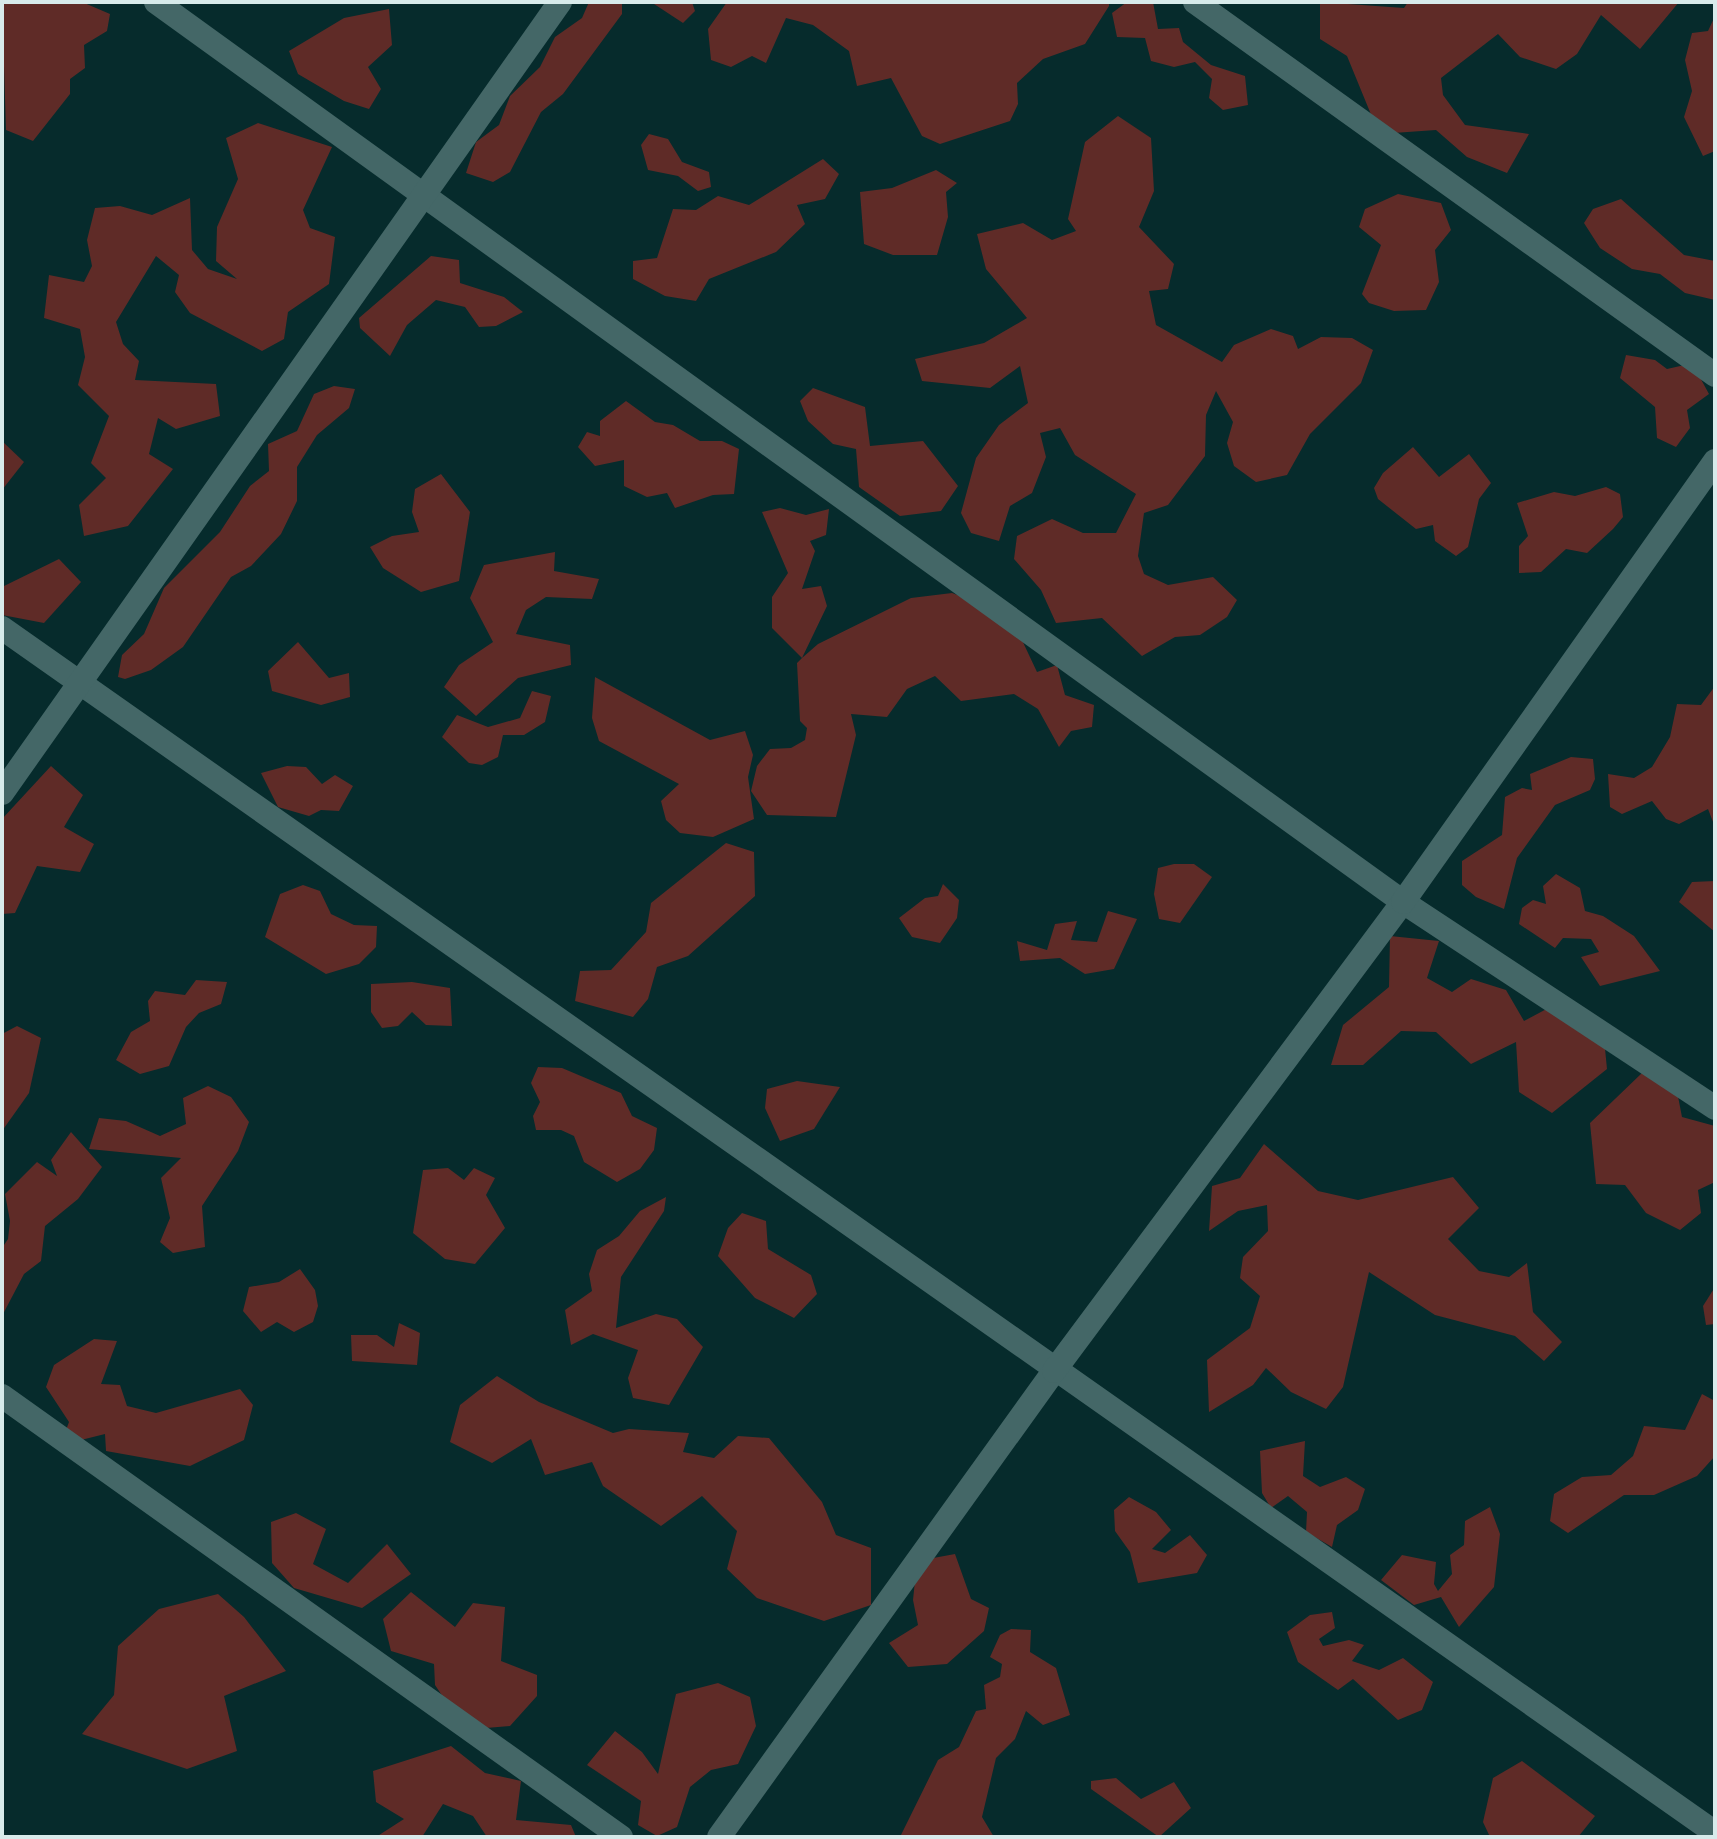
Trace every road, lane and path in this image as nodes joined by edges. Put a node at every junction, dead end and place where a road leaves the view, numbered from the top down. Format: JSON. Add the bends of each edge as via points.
{"nodes":[{"id":1,"x":156,"y":2,"type":"edge"},
{"id":2,"x":560,"y":2,"type":"edge"},
{"id":3,"x":1195,"y":2,"type":"edge"},
{"id":4,"x":420,"y":195,"type":"junction"},
{"id":5,"x":1715,"y":375,"type":"edge"},
{"id":6,"x":1715,"y":461,"type":"edge"},
{"id":7,"x":2,"y":628,"type":"edge"},
{"id":8,"x":79,"y":684,"type":"junction"},
{"id":9,"x":2,"y":793,"type":"edge"},
{"id":10,"x":1403,"y":902,"type":"junction"},
{"id":11,"x":1715,"y":1108,"type":"edge"},
{"id":12,"x":1054,"y":1371,"type":"junction"},
{"id":13,"x":2,"y":1396,"type":"edge"},
{"id":14,"x":1715,"y":1833,"type":"edge"},
{"id":15,"x":621,"y":1837,"type":"edge"},
{"id":16,"x":719,"y":1837,"type":"edge"}],
"edges":[{"from":1,"to":4,"type":"street"},
{"from":2,"to":4,"type":"street"},
{"from":3,"to":5,"type":"street"},
{"from":4,"to":8,"type":"street"},
{"from":4,"to":10,"type":"street"},
{"from":6,"to":10,"type":"street"},
{"from":7,"to":8,"type":"street"},
{"from":8,"to":9,"type":"street"},
{"from":8,"to":12,"type":"street"},
{"from":10,"to":11,"type":"street"},
{"from":10,"to":12,"type":"street"},
{"from":12,"to":14,"type":"street"},
{"from":12,"to":16,"type":"street"},
{"from":13,"to":15,"type":"street"}]}
